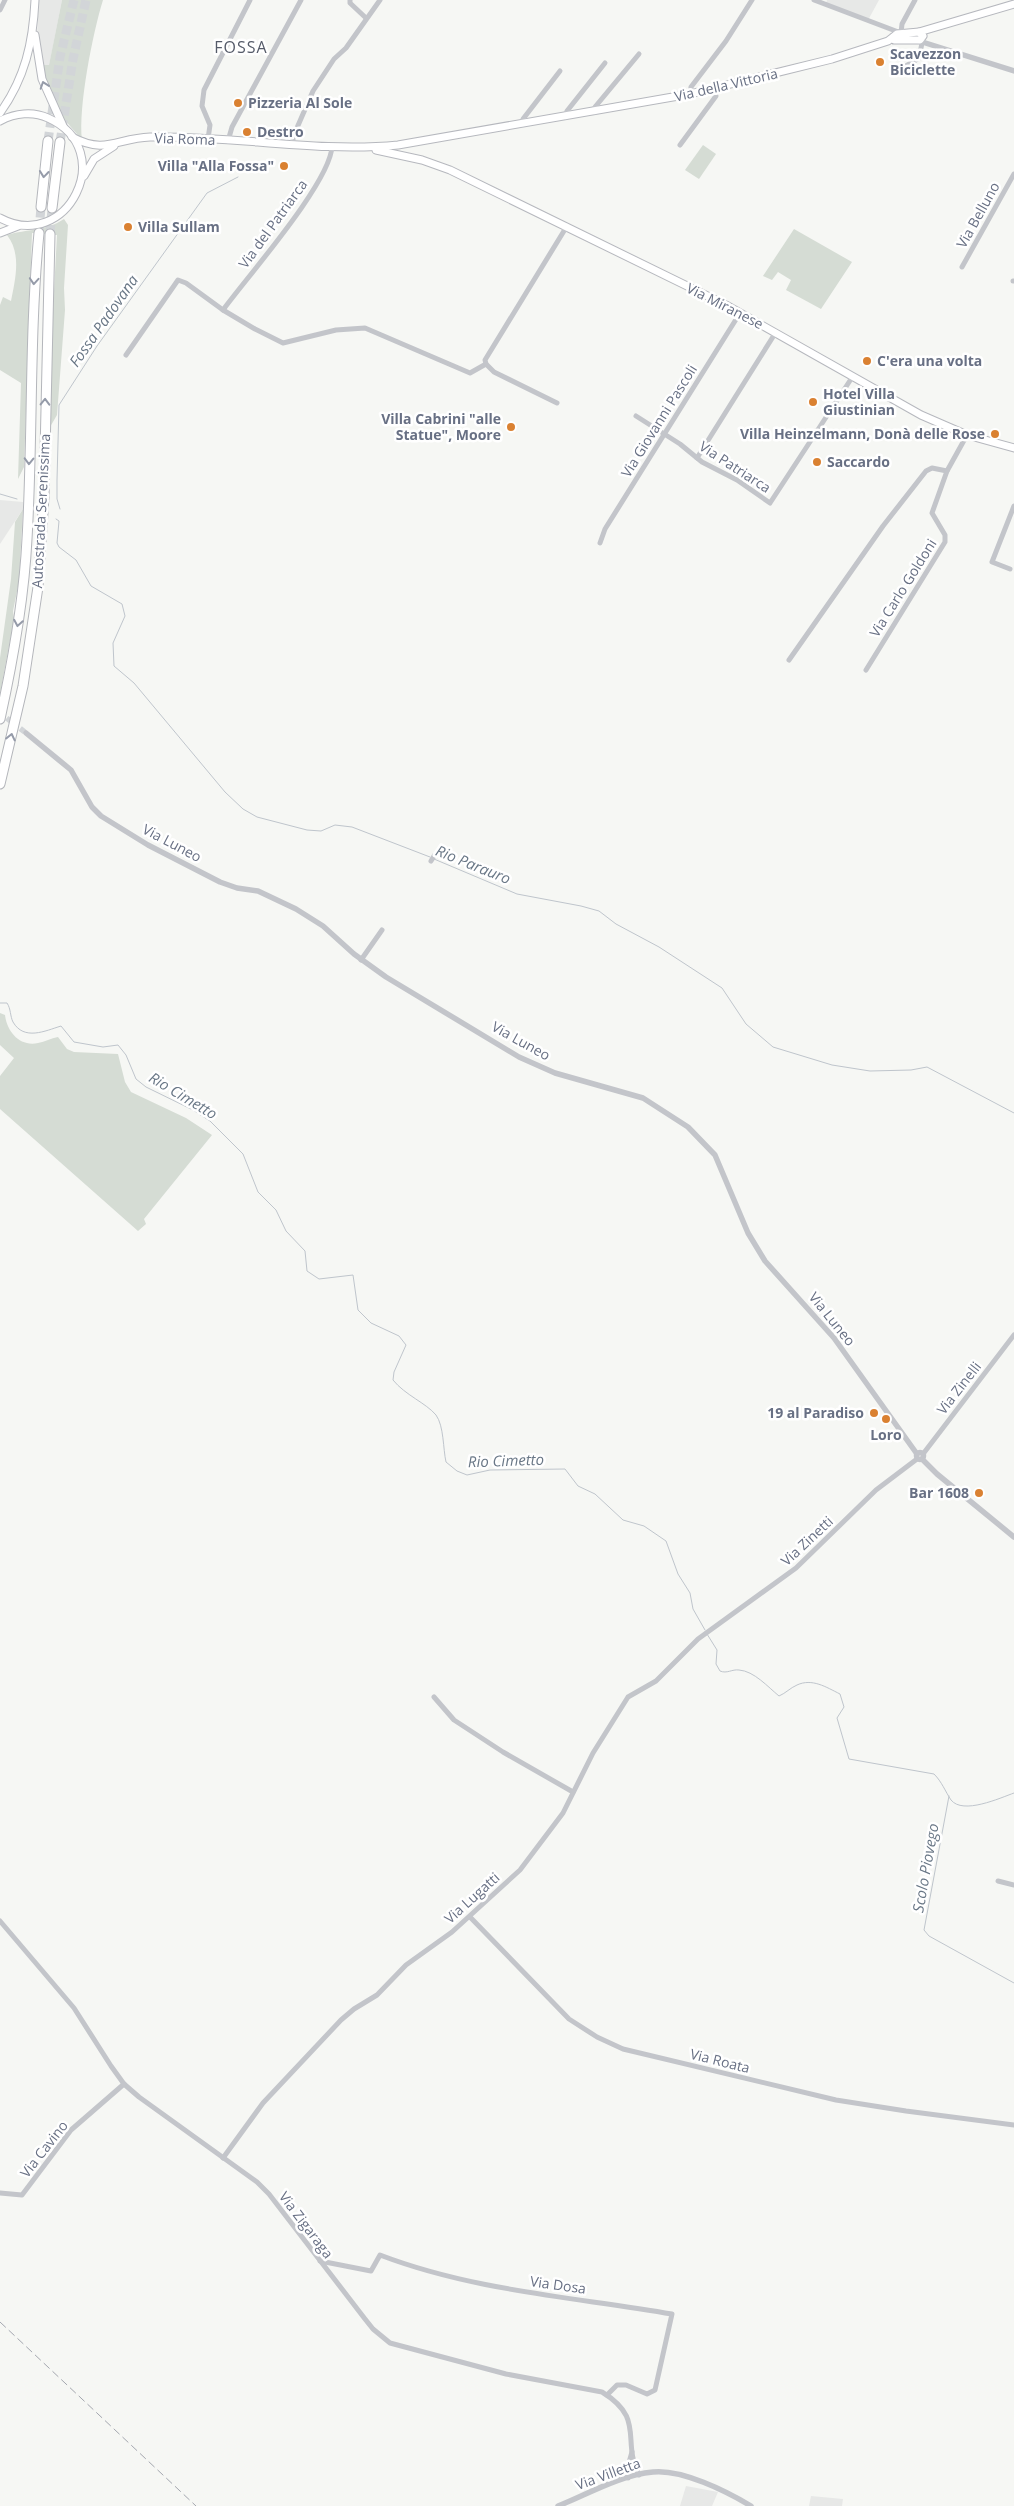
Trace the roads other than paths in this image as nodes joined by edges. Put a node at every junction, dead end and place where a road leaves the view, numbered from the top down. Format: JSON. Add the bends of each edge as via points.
{"nodes":[{"id":1,"x":5,"y":0,"type":"edge"},
{"id":2,"x":35,"y":0,"type":"edge"},
{"id":3,"x":250,"y":0,"type":"edge"},
{"id":4,"x":301,"y":0,"type":"edge"},
{"id":5,"x":350,"y":0,"type":"edge"},
{"id":6,"x":380,"y":0,"type":"edge"},
{"id":7,"x":752,"y":0,"type":"edge"},
{"id":8,"x":814,"y":0,"type":"edge"},
{"id":9,"x":915,"y":0,"type":"edge"},
{"id":10,"x":1014,"y":4,"type":"edge"},
{"id":11,"x":0,"y":10,"type":"edge"},
{"id":12,"x":34,"y":18,"type":"junction"},
{"id":13,"x":366,"y":18,"type":"junction"},
{"id":14,"x":888,"y":28,"type":"junction"},
{"id":15,"x":901,"y":33,"type":"junction"},
{"id":16,"x":894,"y":38,"type":"junction"},
{"id":17,"x":922,"y":39,"type":"junction"},
{"id":18,"x":639,"y":54,"type":"dead end"},
{"id":19,"x":606,"y":63,"type":"dead end"},
{"id":20,"x":906,"y":66,"type":"dead end"},
{"id":21,"x":560,"y":71,"type":"dead end"},
{"id":22,"x":1014,"y":71,"type":"edge"},
{"id":23,"x":714,"y":88,"type":"junction"},
{"id":24,"x":690,"y":94,"type":"junction"},
{"id":25,"x":595,"y":112,"type":"junction"},
{"id":26,"x":0,"y":113,"type":"edge"},
{"id":27,"x":566,"y":117,"type":"junction"},
{"id":28,"x":0,"y":121,"type":"edge"},
{"id":29,"x":524,"y":124,"type":"junction"},
{"id":30,"x":64,"y":129,"type":"junction"},
{"id":31,"x":72,"y":137,"type":"junction"},
{"id":32,"x":48,"y":140,"type":"tunnel mouth"},
{"id":33,"x":208,"y":140,"type":"junction"},
{"id":34,"x":228,"y":141,"type":"junction"},
{"id":35,"x":60,"y":142,"type":"tunnel mouth"},
{"id":36,"x":254,"y":142,"type":"joint"},
{"id":37,"x":415,"y":143,"type":"junction"},
{"id":38,"x":116,"y":144,"type":"junction"},
{"id":39,"x":293,"y":144,"type":"junction"},
{"id":40,"x":398,"y":145,"type":"junction"},
{"id":41,"x":680,"y":145,"type":"dead end"},
{"id":42,"x":332,"y":146,"type":"junction"},
{"id":43,"x":362,"y":147,"type":"junction"},
{"id":44,"x":415,"y":155,"type":"junction"},
{"id":45,"x":434,"y":163,"type":"junction"},
{"id":46,"x":1014,"y":174,"type":"edge"},
{"id":47,"x":81,"y":182,"type":"junction"},
{"id":48,"x":41,"y":206,"type":"tunnel mouth"},
{"id":49,"x":52,"y":208,"type":"tunnel mouth"},
{"id":50,"x":0,"y":218,"type":"edge"},
{"id":51,"x":21,"y":225,"type":"junction"},
{"id":52,"x":567,"y":226,"type":"junction"},
{"id":53,"x":0,"y":233,"type":"edge"},
{"id":54,"x":38,"y":233,"type":"tunnel mouth"},
{"id":55,"x":50,"y":234,"type":"tunnel mouth"},
{"id":56,"x":962,"y":267,"type":"dead end"},
{"id":57,"x":223,"y":310,"type":"junction"},
{"id":58,"x":740,"y":313,"type":"junction"},
{"id":59,"x":776,"y":332,"type":"junction"},
{"id":60,"x":126,"y":355,"type":"dead end"},
{"id":61,"x":486,"y":364,"type":"junction"},
{"id":62,"x":853,"y":376,"type":"junction"},
{"id":63,"x":557,"y":403,"type":"dead end"},
{"id":64,"x":636,"y":416,"type":"dead end"},
{"id":65,"x":664,"y":433,"type":"junction"},
{"id":66,"x":967,"y":434,"type":"junction"},
{"id":67,"x":1014,"y":448,"type":"edge"},
{"id":68,"x":697,"y":458,"type":"junction"},
{"id":69,"x":948,"y":471,"type":"junction"},
{"id":70,"x":1014,"y":506,"type":"edge"},
{"id":71,"x":600,"y":543,"type":"dead end"},
{"id":72,"x":1010,"y":569,"type":"dead end"},
{"id":73,"x":789,"y":660,"type":"dead end"},
{"id":74,"x":866,"y":670,"type":"dead end"},
{"id":75,"x":0,"y":719,"type":"edge"},
{"id":76,"x":26,"y":733,"type":"tunnel mouth"},
{"id":77,"x":0,"y":784,"type":"edge"},
{"id":78,"x":382,"y":930,"type":"dead end"},
{"id":79,"x":361,"y":960,"type":"junction"},
{"id":80,"x":1014,"y":1336,"type":"edge"},
{"id":81,"x":920,"y":1456,"type":"junction"},
{"id":82,"x":1014,"y":1538,"type":"edge"},
{"id":83,"x":707,"y":1633,"type":"joint"},
{"id":84,"x":434,"y":1697,"type":"dead end"},
{"id":85,"x":573,"y":1792,"type":"junction"},
{"id":86,"x":998,"y":1881,"type":"dead end"},
{"id":87,"x":1014,"y":1885,"type":"edge"},
{"id":88,"x":470,"y":1917,"type":"junction"},
{"id":89,"x":0,"y":1921,"type":"edge"},
{"id":90,"x":124,"y":2084,"type":"junction"},
{"id":91,"x":1014,"y":2124,"type":"edge"},
{"id":92,"x":223,"y":2158,"type":"junction"},
{"id":93,"x":0,"y":2192,"type":"edge"},
{"id":94,"x":320,"y":2261,"type":"junction"},
{"id":95,"x":607,"y":2395,"type":"junction"},
{"id":96,"x":632,"y":2452,"type":"junction"},
{"id":97,"x":639,"y":2475,"type":"junction"},
{"id":98,"x":628,"y":2478,"type":"junction"},
{"id":99,"x":558,"y":2506,"type":"edge"},
{"id":100,"x":751,"y":2506,"type":"edge"}],
"edges":[{"from":1,"to":11,"type":"street"},
{"from":2,"to":12,"type":"main road"},
{"from":3,"to":33,"type":"street","via":[[204,90],[202,106],[210,125]]},
{"from":4,"to":34,"type":"street","via":[[232,126]]},
{"from":5,"to":13,"type":"street"},
{"from":6,"to":13,"type":"street"},
{"from":7,"to":24,"type":"street"},
{"from":8,"to":14,"type":"street"},
{"from":9,"to":15,"type":"street","via":[[902,24]]},
{"from":10,"to":17,"type":"main road","name":"Via della Vittoria","via":[[953,22]]},
{"from":12,"to":26,"type":"main road","via":[[27,62],[14,93]]},
{"from":30,"to":12,"type":"main road","one_way":true,"via":[[38,65]]},
{"from":13,"to":39,"type":"street","via":[[313,91]]},
{"from":14,"to":15,"type":"street"},
{"from":14,"to":16,"type":"street"},
{"from":15,"to":16,"type":"main road","name":"Via della Vittoria"},
{"from":15,"to":17,"type":"main road","name":"Via della Vittoria"},
{"from":16,"to":17,"type":"main road","name":"Via della Vittoria"},
{"from":16,"to":23,"type":"main road","name":"Via della Vittoria","via":[[855,52]]},
{"from":17,"to":20,"type":"street","via":[[919,58]]},
{"from":17,"to":22,"type":"street"},
{"from":18,"to":25,"type":"street","via":[[595,106]]},
{"from":19,"to":27,"type":"street","via":[[567,111]]},
{"from":21,"to":29,"type":"street","via":[[523,119]]},
{"from":23,"to":24,"type":"main road","name":"Via della Vittoria"},
{"from":23,"to":41,"type":"street","via":[[716,96]]},
{"from":24,"to":25,"type":"main road","name":"Via della Vittoria"},
{"from":25,"to":27,"type":"main road","name":"Via della Vittoria"},
{"from":27,"to":29,"type":"main road","name":"Via della Vittoria"},
{"from":28,"to":30,"type":"main road","via":[[16,115],[34,114],[52,120]]},
{"from":29,"to":37,"type":"main road","name":"Via della Vittoria"},
{"from":30,"to":31,"type":"main road"},
{"from":31,"to":38,"type":"main road","name":"Via Roma","via":[[93,146]]},
{"from":31,"to":47,"type":"main road","via":[[81,156]]},
{"from":32,"to":48,"type":"highway","one_way":true},
{"from":33,"to":34,"type":"main road","name":"Via Roma"},
{"from":33,"to":38,"type":"main road","name":"Via Roma","via":[[148,138]]},
{"from":34,"to":36,"type":"main road","name":"Via Roma"},
{"from":35,"to":49,"type":"highway"},
{"from":36,"to":39,"type":"main road","name":"Via Miranese"},
{"from":37,"to":40,"type":"main road","name":"Via Miranese"},
{"from":37,"to":44,"type":"main road","via":[[412,149]]},
{"from":38,"to":47,"type":"main road","via":[[91,161]]},
{"from":39,"to":42,"type":"main road","name":"Via Miranese"},
{"from":40,"to":43,"type":"main road","name":"Via Miranese"},
{"from":40,"to":44,"type":"main road","name":"Via Miranese"},
{"from":42,"to":43,"type":"main road","name":"Via Miranese"},
{"from":42,"to":57,"type":"street","name":"Via del Patriarca","via":[[329,160],[311,192]]},
{"from":43,"to":45,"type":"main road","name":"Via Miranese"},
{"from":44,"to":45,"type":"main road","name":"Via Miranese"},
{"from":45,"to":52,"type":"main road","name":"Via Miranese"},
{"from":46,"to":56,"type":"street","name":"Via Belluno"},
{"from":47,"to":51,"type":"main road","via":[[73,200],[57,216],[44,223]]},
{"from":50,"to":51,"type":"main road"},
{"from":51,"to":53,"type":"main road"},
{"from":52,"to":58,"type":"main road","name":"Via Miranese"},
{"from":52,"to":61,"type":"street","via":[[487,355]]},
{"from":54,"to":75,"type":"highway","name":"Autostrada Serenissima","one_way":true,"via":[[27,539],[20,613]]},
{"from":77,"to":55,"type":"highway","name":"Autostrada Serenissima","one_way":true,"via":[[23,686],[38,588],[44,497]]},
{"from":57,"to":60,"type":"street","via":[[178,280]]},
{"from":57,"to":61,"type":"street","via":[[283,343],[336,330],[364,328],[470,373]]},
{"from":58,"to":59,"type":"main road","name":"Via Miranese"},
{"from":58,"to":65,"type":"street","name":"Via Giovanni Pascoli"},
{"from":59,"to":62,"type":"main road","name":"Via Miranese"},
{"from":59,"to":68,"type":"street"},
{"from":61,"to":63,"type":"street","via":[[494,372]]},
{"from":62,"to":66,"type":"main road","name":"Via Miranese","via":[[921,415]]},
{"from":62,"to":68,"type":"street","name":"Via Patriarca","via":[[770,502]]},
{"from":64,"to":65,"type":"street","name":"Via Patriarca"},
{"from":65,"to":68,"type":"street","name":"Via Patriarca"},
{"from":65,"to":71,"type":"street","name":"Via Giovanni Pascoli","via":[[605,529]]},
{"from":66,"to":67,"type":"main road","name":"Via Miranese"},
{"from":66,"to":69,"type":"street","name":"Via Carlo Goldoni"},
{"from":69,"to":73,"type":"street","via":[[928,470],[883,526]]},
{"from":69,"to":74,"type":"street","name":"Via Carlo Goldoni","via":[[932,513],[946,542]]},
{"from":70,"to":72,"type":"street","via":[[992,562]]},
{"from":76,"to":79,"type":"street","name":"Via Luneo","via":[[71,770],[92,806],[112,824],[220,882],[258,890],[296,908],[323,926]]},
{"from":78,"to":79,"type":"street"},
{"from":79,"to":81,"type":"street","name":"Via Luneo","via":[[519,1057],[555,1073],[643,1098],[672,1114],[701,1138],[715,1155],[756,1247],[834,1338]]},
{"from":80,"to":81,"type":"street","name":"Via Zinelli"},
{"from":81,"to":82,"type":"street","name":"Via Luneo"},
{"from":81,"to":83,"type":"street","name":"Via Zinetti","via":[[876,1490],[796,1568]]},
{"from":83,"to":85,"type":"street","name":"Via Lugatti","via":[[656,1681],[625,1700]]},
{"from":84,"to":85,"type":"street","via":[[454,1720]]},
{"from":85,"to":88,"type":"street","name":"Via Lugatti","via":[[563,1813],[520,1870]]},
{"from":86,"to":87,"type":"street"},
{"from":88,"to":91,"type":"street","name":"Via Roata","via":[[570,2019],[617,2047],[836,2100]]},
{"from":88,"to":92,"type":"street","name":"Via Lugatti","via":[[406,1965],[377,1995],[341,2020],[263,2102]]},
{"from":89,"to":90,"type":"street","name":"Via Zigaraga","via":[[74,2008]]},
{"from":90,"to":92,"type":"street","name":"Via Zigaraga"},
{"from":90,"to":93,"type":"street","name":"Via Cavino","via":[[71,2130],[26,2192],[19,2196]]},
{"from":92,"to":94,"type":"street","name":"Via Zigaraga","via":[[269,2194]]},
{"from":94,"to":95,"type":"street","name":"Via Zigaraga","via":[[373,2329],[390,2343],[506,2374],[592,2388]]},
{"from":94,"to":95,"type":"street","name":"Via Dosa","via":[[371,2271],[380,2255],[437,2275],[498,2288],[672,2314],[654,2392],[647,2394],[620,2384]]},
{"from":95,"to":96,"type":"street","name":"Via Zigaraga","via":[[627,2416]]},
{"from":96,"to":97,"type":"street","name":"Via Zigaraga"},
{"from":96,"to":98,"type":"street","name":"Via Zigaraga"},
{"from":97,"to":98,"type":"street","name":"Via Villetta"},
{"from":97,"to":100,"type":"street","name":"Via Villetta","via":[[661,2472],[684,2477],[727,2492]]},
{"from":98,"to":99,"type":"street","name":"Via Villetta"}]}
